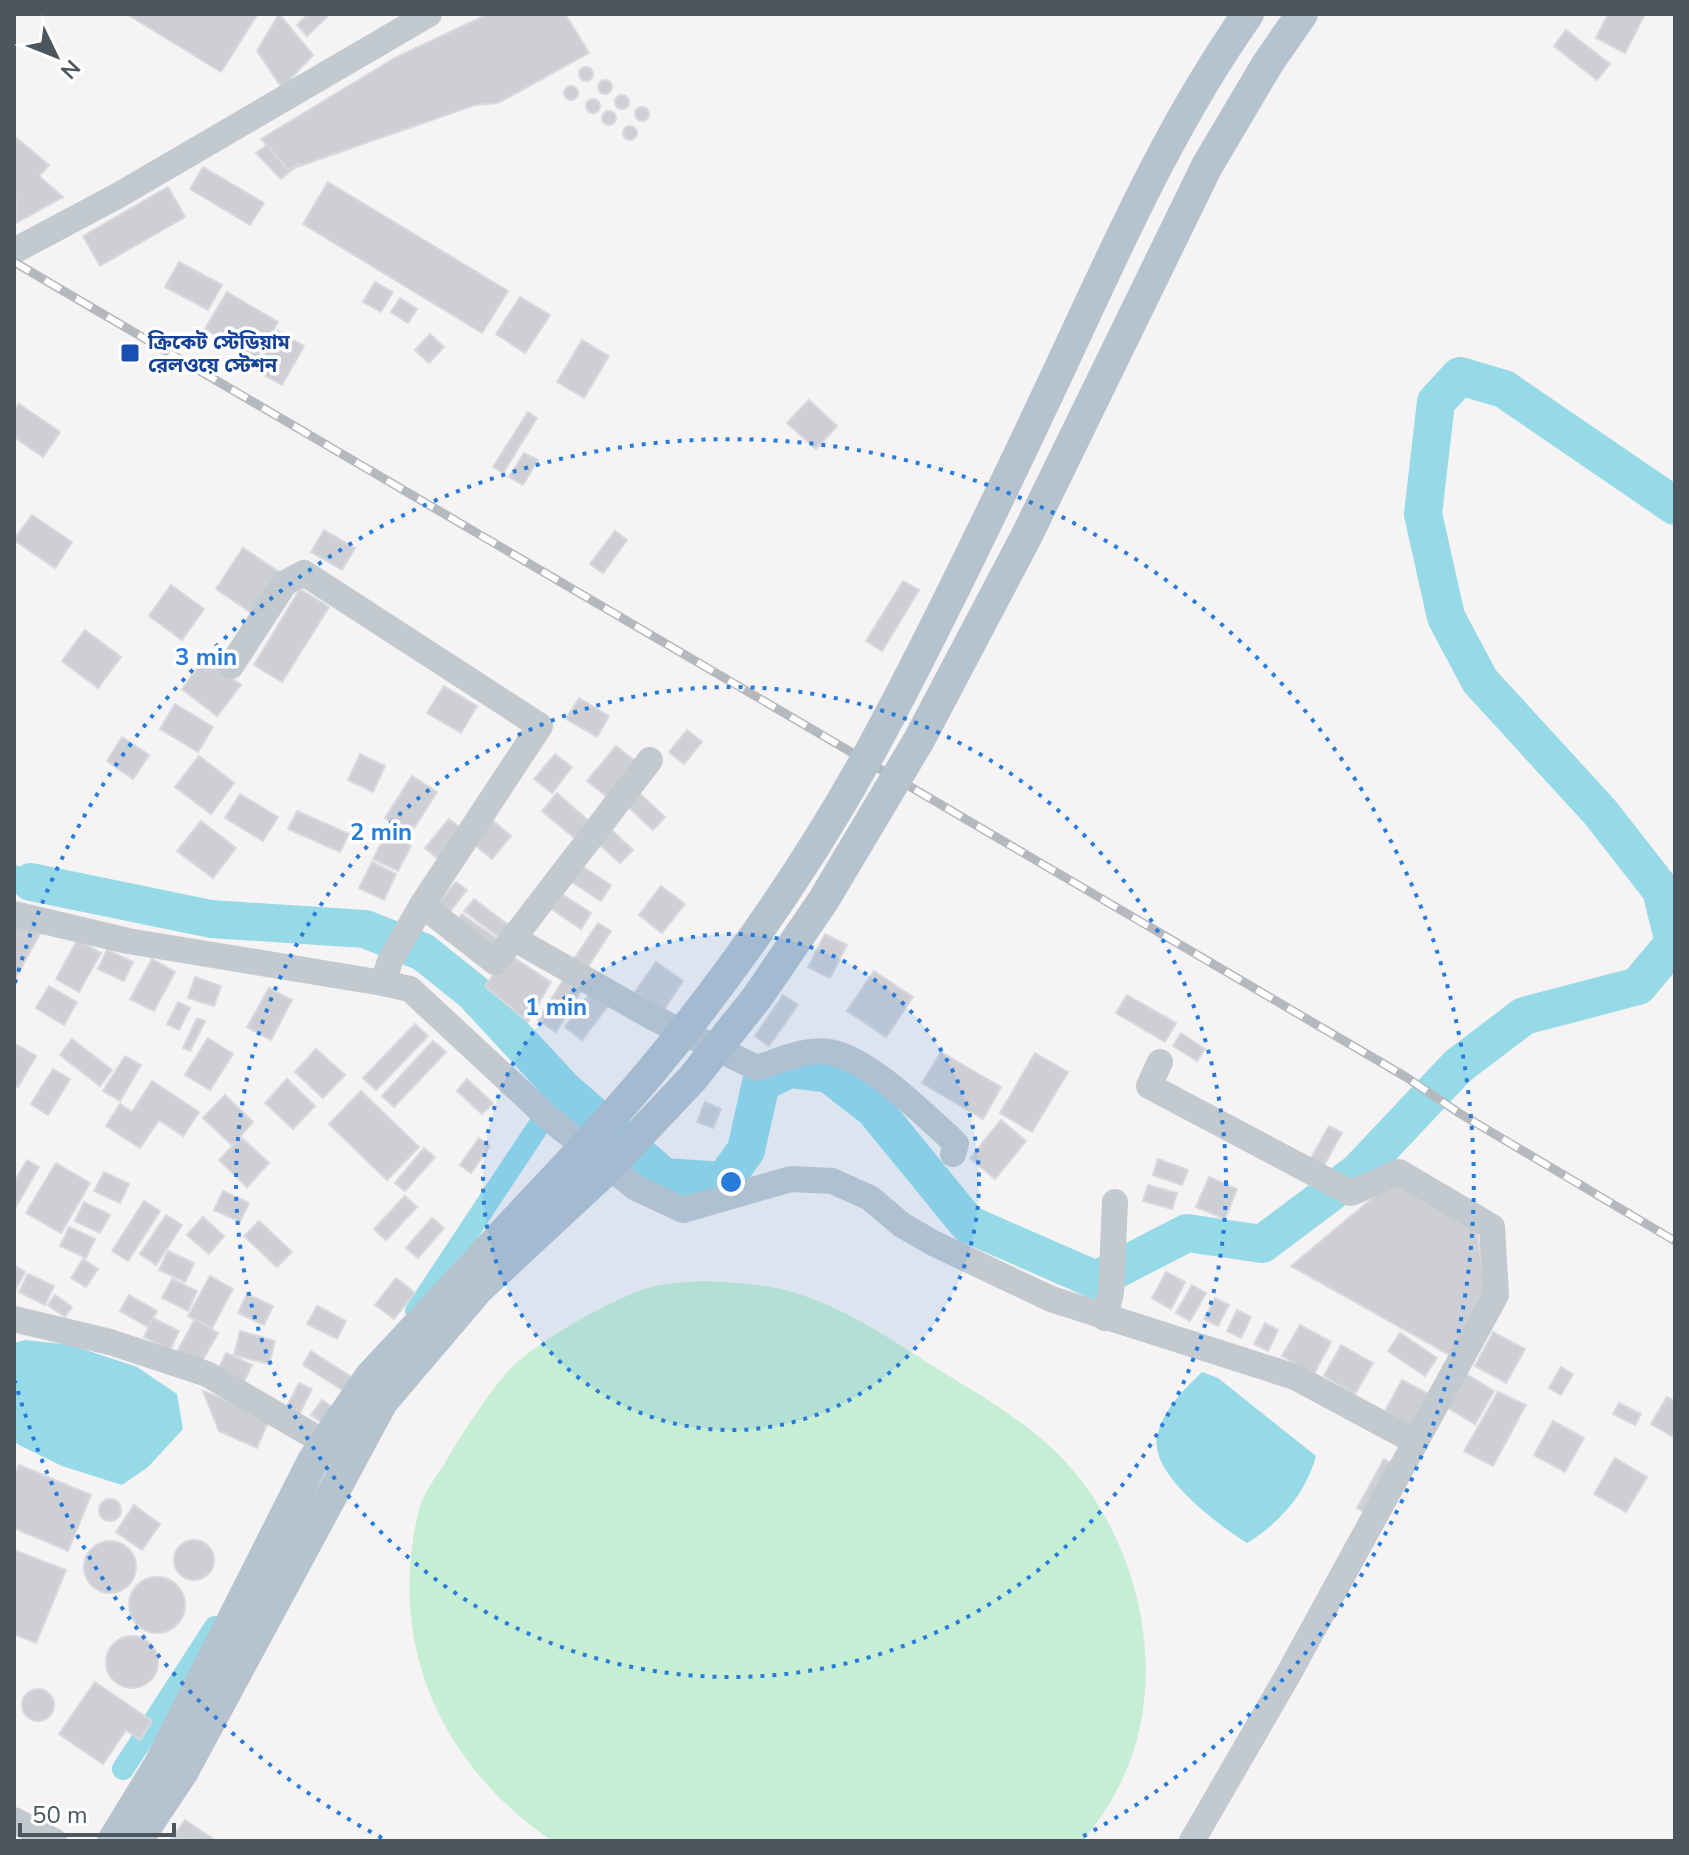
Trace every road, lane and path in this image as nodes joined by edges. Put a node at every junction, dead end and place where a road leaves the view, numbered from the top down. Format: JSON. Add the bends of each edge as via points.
{"nodes":[{"id":1,"x":429,"y":14,"type":"edge"},
{"id":2,"x":1248,"y":14,"type":"edge"},
{"id":3,"x":1302,"y":14,"type":"edge"},
{"id":4,"x":14,"y":251,"type":"edge"},
{"id":5,"x":231,"y":666,"type":"dead end"},
{"id":6,"x":650,"y":760,"type":"dead end"},
{"id":7,"x":14,"y":914,"type":"edge"},
{"id":8,"x":417,"y":914,"type":"junction"},
{"id":9,"x":513,"y":938,"type":"junction"},
{"id":10,"x":387,"y":972,"type":"junction"},
{"id":11,"x":1160,"y":1062,"type":"dead end"},
{"id":12,"x":953,"y":1154,"type":"dead end"},
{"id":13,"x":1115,"y":1202,"type":"dead end"},
{"id":14,"x":1105,"y":1318,"type":"junction"},
{"id":15,"x":14,"y":1319,"type":"edge"},
{"id":16,"x":310,"y":1434,"type":"dead end"},
{"id":17,"x":1416,"y":1442,"type":"junction"},
{"id":18,"x":171,"y":1767,"type":"junction"},
{"id":19,"x":14,"y":1820,"type":"edge"},
{"id":20,"x":146,"y":1837,"type":"edge"},
{"id":21,"x":54,"y":1841,"type":"edge"},
{"id":22,"x":113,"y":1841,"type":"edge"},
{"id":23,"x":1192,"y":1841,"type":"edge"}],
"edges":[{"from":1,"to":4,"type":"street"},
{"from":2,"to":18,"type":"main road","bridge":true,"via":[[1140,196],[903,691],[793,881],[665,1055],[370,1377],[313,1461]]},
{"from":3,"to":18,"type":"main road","bridge":true,"via":[[1207,166],[1026,537],[919,740],[823,901],[756,999],[692,1079],[606,1170],[479,1288],[382,1402]]},
{"from":5,"to":8,"type":"street","via":[[285,583],[304,573],[540,726]]},
{"from":6,"to":9,"type":"street"},
{"from":7,"to":10,"type":"street","via":[[128,941]]},
{"from":8,"to":9,"type":"street","via":[[495,962]]},
{"from":8,"to":10,"type":"street"},
{"from":9,"to":12,"type":"street","via":[[652,1017],[757,1068],[801,1053],[830,1052],[851,1060],[948,1136],[956,1144]]},
{"from":10,"to":14,"type":"street","via":[[636,1188],[683,1210],[791,1179],[832,1181],[870,1198],[902,1225],[965,1259]]},
{"from":11,"to":17,"type":"street","via":[[1149,1086],[1351,1193],[1399,1172],[1492,1227],[1496,1295]]},
{"from":13,"to":14,"type":"street"},
{"from":14,"to":17,"type":"street","via":[[1295,1377]]},
{"from":15,"to":16,"type":"street","via":[[110,1342],[207,1374]]},
{"from":17,"to":23,"type":"street"},
{"from":18,"to":20,"type":"main road"},
{"from":18,"to":22,"type":"main road"},
{"from":19,"to":21,"type":"street"}]}
